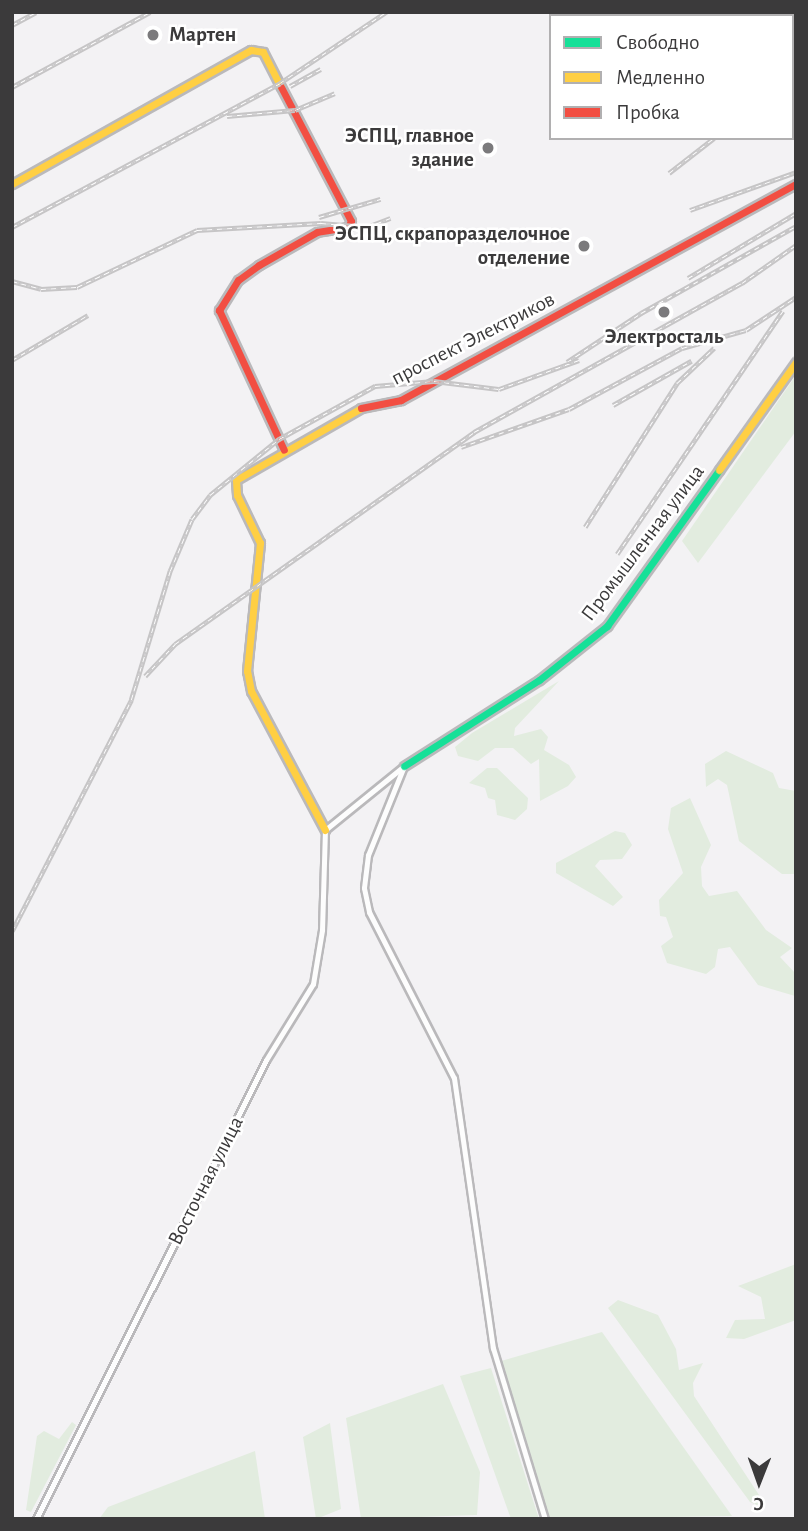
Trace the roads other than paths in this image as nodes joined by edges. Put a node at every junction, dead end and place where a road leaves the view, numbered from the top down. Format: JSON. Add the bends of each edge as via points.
{"nodes":[{"id":1,"x":12,"y":184,"type":"edge"},
{"id":2,"x":796,"y":184,"type":"edge"},
{"id":3,"x":796,"y":362,"type":"edge"},
{"id":4,"x":284,"y":450,"type":"junction"},
{"id":5,"x":404,"y":766,"type":"junction"},
{"id":6,"x":325,"y":831,"type":"junction"},
{"id":7,"x":36,"y":1519,"type":"edge"},
{"id":8,"x":545,"y":1519,"type":"edge"}],
"edges":[{"from":1,"to":4,"type":"street","via":[[259,49],[351,220],[348,227],[317,232],[259,265],[238,280],[219,310]]},
{"from":2,"to":4,"type":"street","name":"проспект Электриков","via":[[401,400],[369,404]]},
{"from":3,"to":5,"type":"street","name":"Промышленная улица","via":[[607,626],[539,680]]},
{"from":4,"to":6,"type":"street","name":"проспект Электриков","via":[[236,480],[237,495],[260,543],[247,671],[257,708]]},
{"from":5,"to":6,"type":"street","name":"Промышленная улица"},
{"from":5,"to":8,"type":"street","via":[[368,855],[364,888],[369,912],[454,1078],[493,1348]]},
{"from":6,"to":7,"type":"street","name":"Восточная улица","via":[[322,930],[313,984],[266,1060]]}]}
